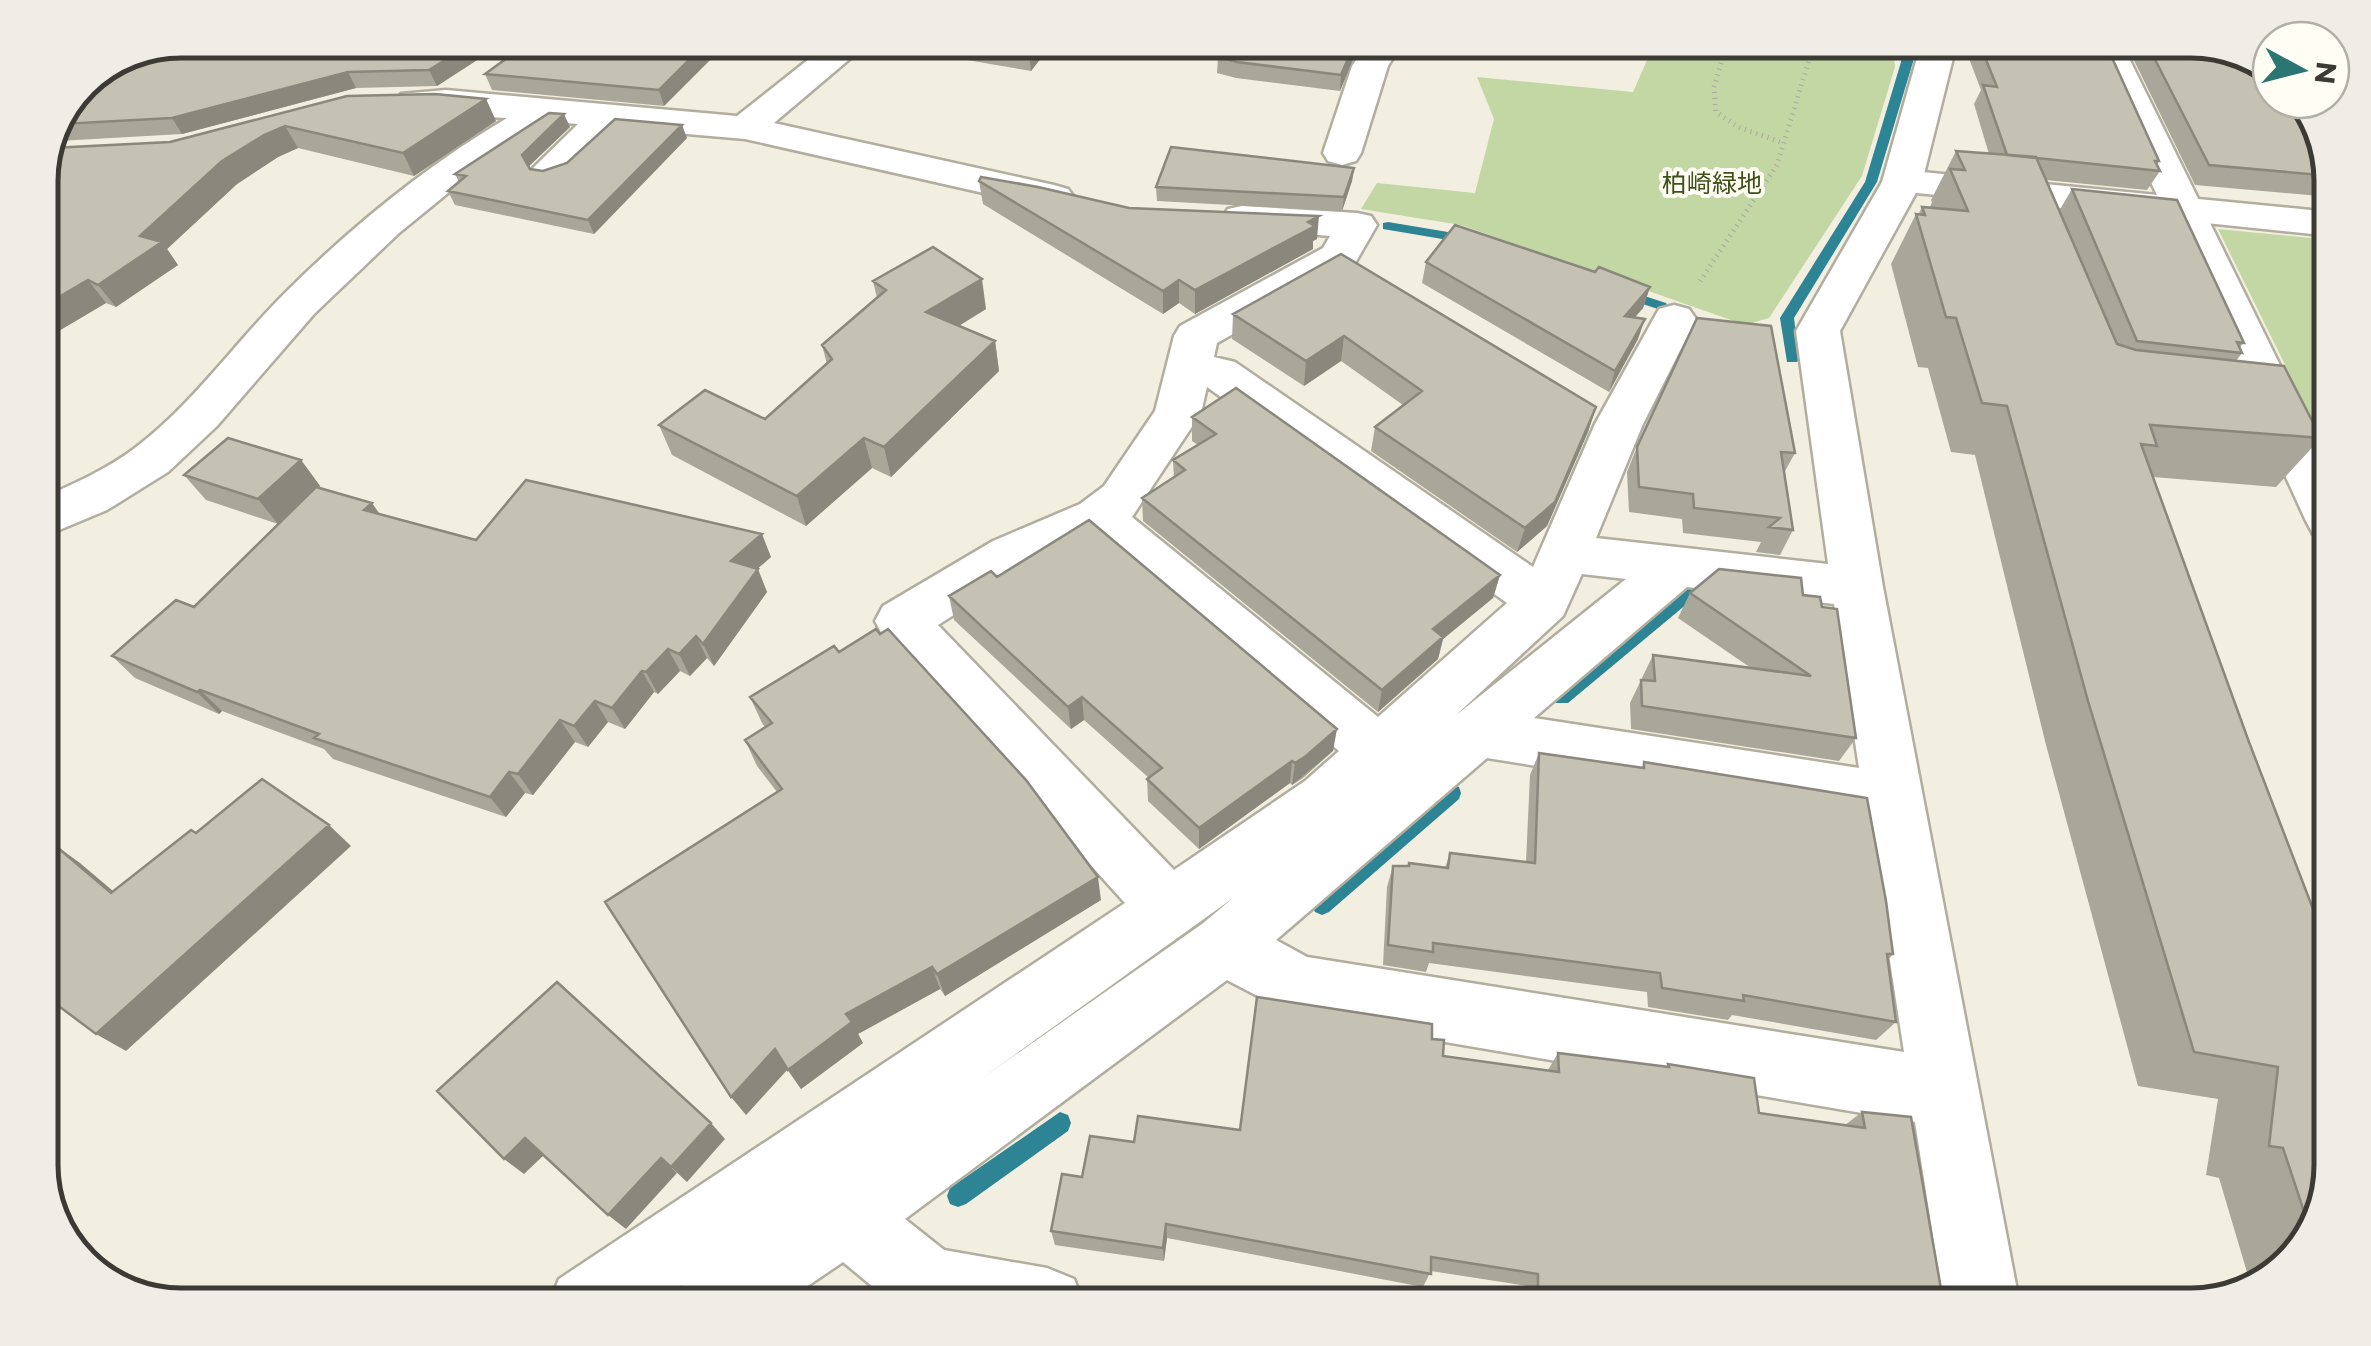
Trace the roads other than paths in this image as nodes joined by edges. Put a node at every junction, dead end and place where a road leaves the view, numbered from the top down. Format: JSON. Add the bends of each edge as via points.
{"nodes":[{"id":1,"x":832,"y":58,"type":"edge"},
{"id":2,"x":1375,"y":58,"type":"edge"},
{"id":3,"x":1935,"y":58,"type":"edge"},
{"id":4,"x":2112,"y":58,"type":"edge"},
{"id":5,"x":489,"y":73,"type":"edge"},
{"id":6,"x":446,"y":102,"type":"junction"},
{"id":7,"x":375,"y":103,"type":"edge"},
{"id":8,"x":543,"y":112,"type":"junction"},
{"id":9,"x":608,"y":117,"type":"junction"},
{"id":10,"x":745,"y":128,"type":"junction"},
{"id":11,"x":1342,"y":153,"type":"dead end"},
{"id":12,"x":550,"y":172,"type":"edge"},
{"id":13,"x":1902,"y":182,"type":"junction"},
{"id":14,"x":1094,"y":207,"type":"edge"},
{"id":15,"x":2184,"y":210,"type":"junction"},
{"id":16,"x":1201,"y":216,"type":"edge"},
{"id":17,"x":2313,"y":222,"type":"edge"},
{"id":18,"x":1674,"y":319,"type":"road end"},
{"id":19,"x":1190,"y":366,"type":"junction"},
{"id":20,"x":2217,"y":393,"type":"edge"},
{"id":21,"x":2275,"y":400,"type":"junction"},
{"id":22,"x":2313,"y":482,"type":"edge"},
{"id":23,"x":58,"y":512,"type":"edge"},
{"id":24,"x":1098,"y":518,"type":"junction"},
{"id":25,"x":1564,"y":552,"type":"junction"},
{"id":26,"x":1677,"y":566,"type":"junction"},
{"id":27,"x":1857,"y":586,"type":"junction"},
{"id":28,"x":1544,"y":602,"type":"junction"},
{"id":29,"x":1475,"y":733,"type":"junction"},
{"id":30,"x":1378,"y":750,"type":"junction"},
{"id":31,"x":1894,"y":798,"type":"junction"},
{"id":32,"x":1168,"y":907,"type":"junction"},
{"id":33,"x":1224,"y":944,"type":"junction"},
{"id":34,"x":1946,"y":1093,"type":"junction"},
{"id":35,"x":846,"y":1218,"type":"junction"},
{"id":36,"x":613,"y":1288,"type":"edge"},
{"id":37,"x":739,"y":1288,"type":"edge"},
{"id":38,"x":950,"y":1288,"type":"edge"},
{"id":39,"x":1979,"y":1288,"type":"edge"}],
"edges":[{"from":1,"to":10,"type":"street"},
{"from":2,"to":11,"type":"street"},
{"from":3,"to":13,"type":"street"},
{"from":4,"to":15,"type":"street"},
{"from":5,"to":6,"type":"street"},
{"from":6,"to":7,"type":"street"},
{"from":6,"to":8,"type":"street"},
{"from":8,"to":9,"type":"street"},
{"from":8,"to":23,"type":"street","via":[[476,150],[395,213],[301,302],[165,450],[110,488]]},
{"from":9,"to":10,"type":"street"},
{"from":9,"to":12,"type":"street"},
{"from":10,"to":14,"type":"street"},
{"from":13,"to":15,"type":"street","via":[[2036,213]]},
{"from":13,"to":27,"type":"street","via":[[1818,331]]},
{"from":15,"to":17,"type":"street"},
{"from":15,"to":21,"type":"street"},
{"from":16,"to":19,"type":"street","via":[[1358,225],[1356,267],[1196,336]]},
{"from":18,"to":25,"type":"street","via":[[1598,412]]},
{"from":19,"to":24,"type":"street","via":[[1178,413],[1122,499]]},
{"from":19,"to":28,"type":"street","via":[[1219,373]]},
{"from":20,"to":21,"type":"street"},
{"from":21,"to":22,"type":"street"},
{"from":24,"to":30,"type":"street"},
{"from":24,"to":32,"type":"street","via":[[1011,554],[902,620]]},
{"from":25,"to":26,"type":"street"},
{"from":25,"to":28,"type":"street"},
{"from":26,"to":27,"type":"street"},
{"from":26,"to":29,"type":"street"},
{"from":27,"to":31,"type":"street"},
{"from":28,"to":30,"type":"street"},
{"from":29,"to":31,"type":"street"},
{"from":29,"to":33,"type":"street"},
{"from":30,"to":32,"type":"street","via":[[1326,800]]},
{"from":31,"to":34,"type":"street"},
{"from":32,"to":36,"type":"street"},
{"from":33,"to":34,"type":"street","via":[[1298,986]]},
{"from":33,"to":35,"type":"street"},
{"from":34,"to":39,"type":"street"},
{"from":35,"to":37,"type":"street"},
{"from":35,"to":38,"type":"street","via":[[928,1284]]}]}
